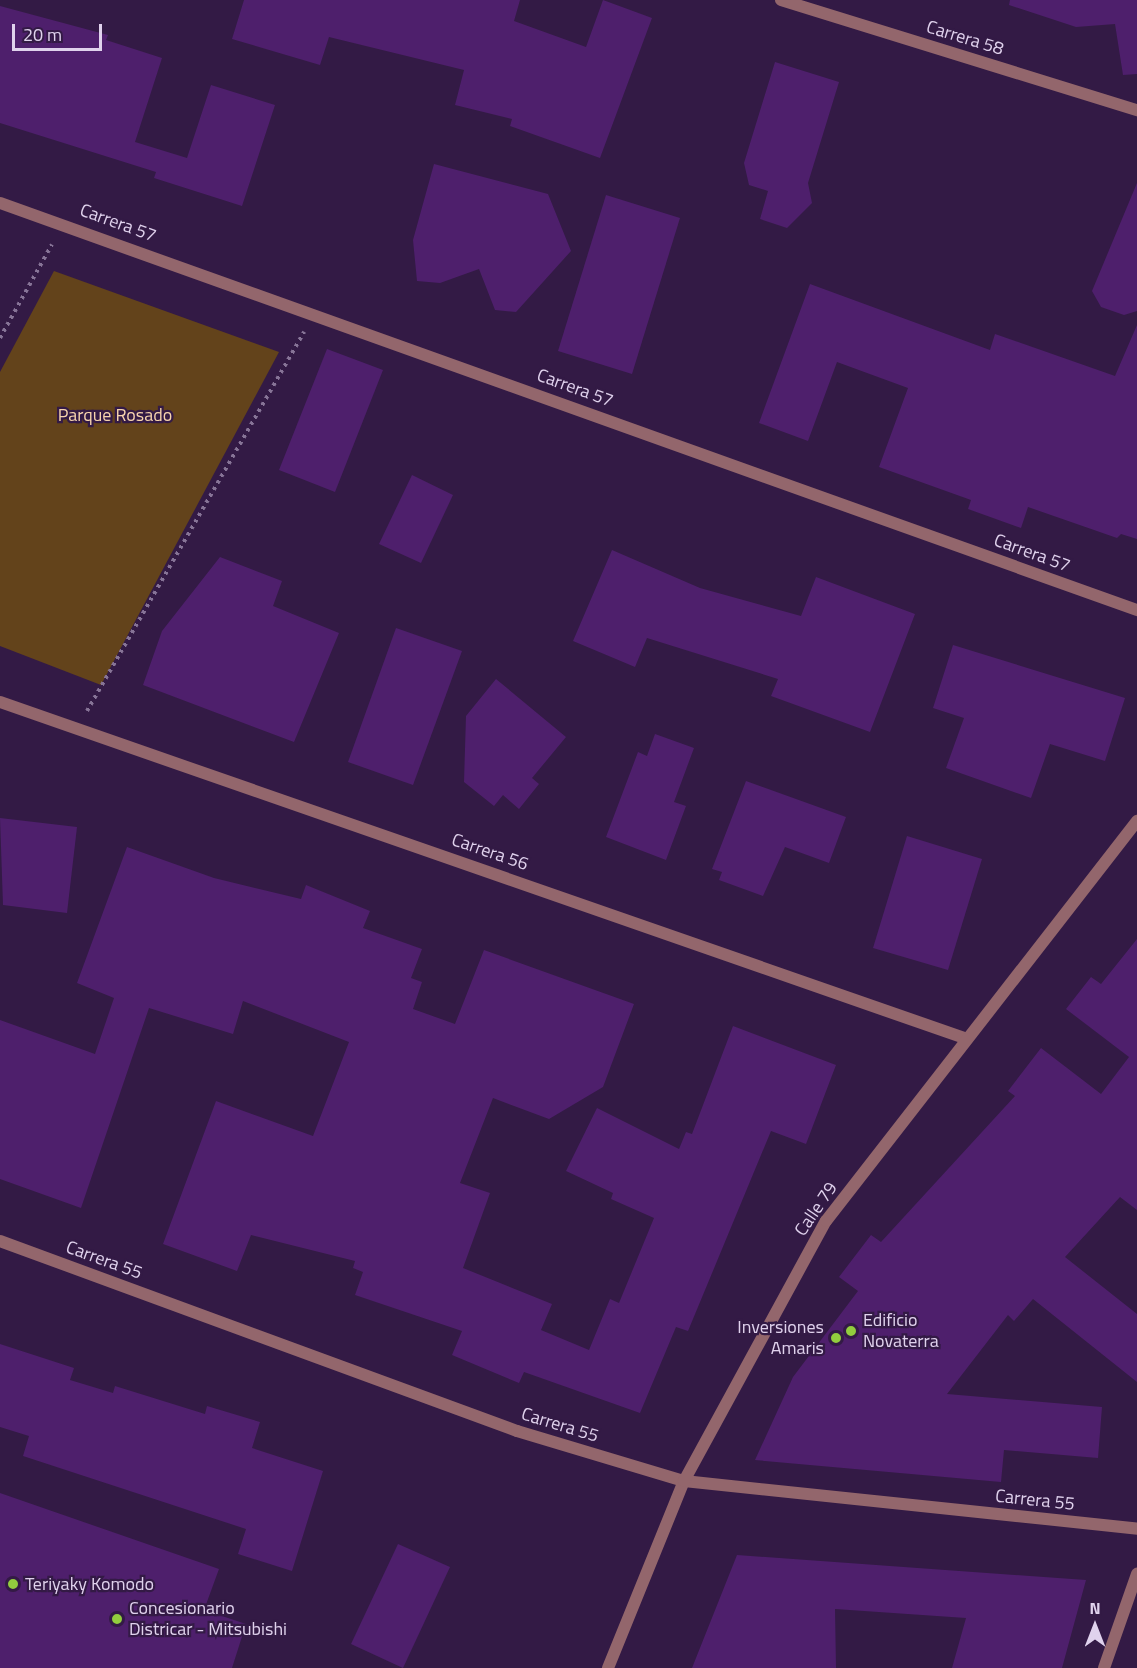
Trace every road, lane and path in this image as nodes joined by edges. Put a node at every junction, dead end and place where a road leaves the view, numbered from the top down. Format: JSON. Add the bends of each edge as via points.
{"nodes":[{"id":1,"x":782,"y":0,"type":"edge"},
{"id":2,"x":1137,"y":110,"type":"edge"},
{"id":3,"x":0,"y":203,"type":"edge"},
{"id":4,"x":64,"y":222,"type":"junction"},
{"id":5,"x":315,"y":313,"type":"junction"},
{"id":6,"x":0,"y":338,"type":"edge"},
{"id":7,"x":1137,"y":610,"type":"edge"},
{"id":8,"x":0,"y":702,"type":"edge"},
{"id":9,"x":77,"y":727,"type":"junction"},
{"id":10,"x":1137,"y":821,"type":"edge"},
{"id":11,"x":967,"y":1039,"type":"junction"},
{"id":12,"x":0,"y":1241,"type":"edge"},
{"id":13,"x":684,"y":1481,"type":"junction"},
{"id":14,"x":1137,"y":1529,"type":"edge"},
{"id":15,"x":1137,"y":1574,"type":"edge"},
{"id":16,"x":608,"y":1668,"type":"edge"},
{"id":17,"x":1104,"y":1668,"type":"edge"}],
"edges":[{"from":1,"to":2,"type":"street","name":"Carrera 58"},
{"from":3,"to":4,"type":"street","name":"Carrera 57"},
{"from":4,"to":5,"type":"street","name":"Carrera 57"},
{"from":4,"to":6,"type":"path"},
{"from":5,"to":7,"type":"street","name":"Carrera 57"},
{"from":5,"to":9,"type":"path"},
{"from":8,"to":9,"type":"street","name":"Carrera 56"},
{"from":9,"to":11,"type":"street","name":"Carrera 56"},
{"from":10,"to":11,"type":"street","name":"Calle 79"},
{"from":11,"to":13,"type":"street","name":"Calle 79","via":[[826,1221]]},
{"from":12,"to":13,"type":"street","name":"Carrera 55","via":[[517,1431]]},
{"from":13,"to":14,"type":"street","name":"Carrera 55"},
{"from":13,"to":16,"type":"street","name":"Calle 79"},
{"from":15,"to":17,"type":"street"}]}
